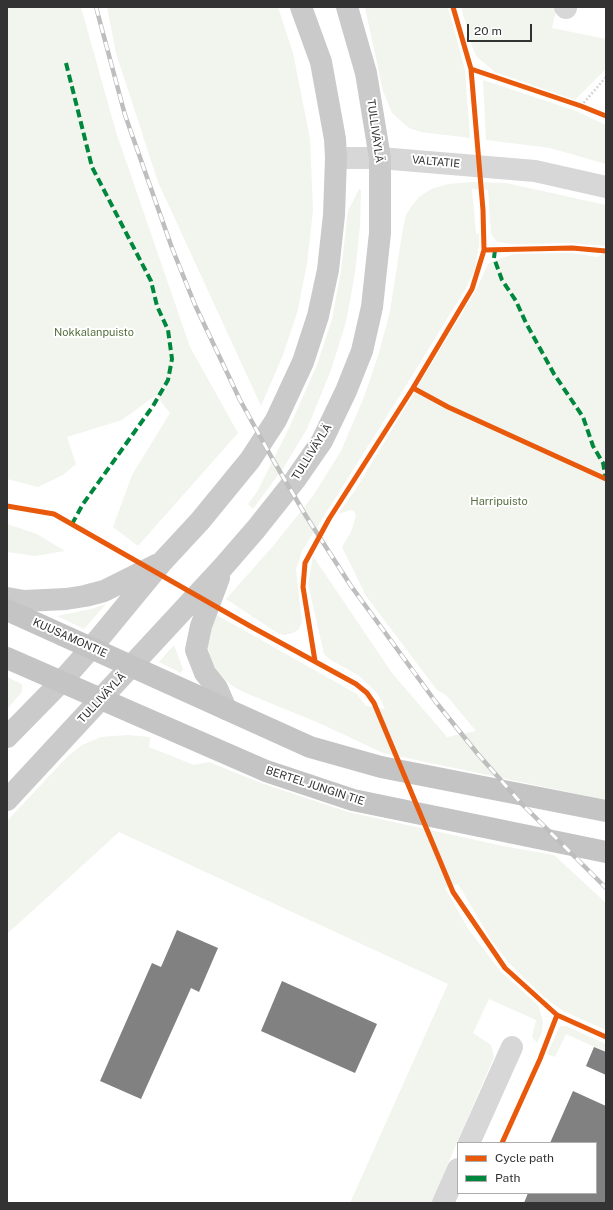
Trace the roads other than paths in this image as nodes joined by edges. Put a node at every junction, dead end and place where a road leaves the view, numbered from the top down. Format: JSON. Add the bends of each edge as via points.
{"nodes":[{"id":1,"x":301,"y":7,"type":"edge"},
{"id":2,"x":347,"y":7,"type":"edge"},
{"id":3,"x":336,"y":158,"type":"junction"},
{"id":4,"x":380,"y":158,"type":"junction"},
{"id":5,"x":606,"y":188,"type":"edge"},
{"id":6,"x":162,"y":562,"type":"junction"},
{"id":7,"x":224,"y":567,"type":"junction"},
{"id":8,"x":7,"y":598,"type":"edge"},
{"id":9,"x":7,"y":610,"type":"edge"},
{"id":10,"x":92,"y":647,"type":"junction"},
{"id":11,"x":7,"y":658,"type":"edge"},
{"id":12,"x":132,"y":666,"type":"junction"},
{"id":13,"x":61,"y":682,"type":"junction"},
{"id":14,"x":101,"y":699,"type":"junction"},
{"id":15,"x":226,"y":709,"type":"junction"},
{"id":16,"x":7,"y":737,"type":"edge"},
{"id":17,"x":7,"y":800,"type":"edge"},
{"id":18,"x":606,"y":812,"type":"edge"},
{"id":19,"x":606,"y":852,"type":"edge"},
{"id":20,"x":512,"y":1047,"type":"dead end"},
{"id":21,"x":469,"y":1142,"type":"edge"},
{"id":22,"x":457,"y":1171,"type":"edge"},
{"id":23,"x":443,"y":1203,"type":"edge"}],
"edges":[{"from":1,"to":3,"type":"main road","via":[[321,62],[335,138]]},
{"from":2,"to":4,"type":"main road","name":"TULLIVÄYLÄ","via":[[366,74]]},
{"from":3,"to":4,"type":"street","name":"VALTATIE"},
{"from":3,"to":6,"type":"main road","via":[[328,270],[318,316],[303,362],[276,420],[250,460]]},
{"from":4,"to":5,"type":"street","name":"VALTATIE","via":[[535,171]]},
{"from":4,"to":7,"type":"main road","name":"TULLIVÄYLÄ","via":[[380,232],[372,307],[362,351],[346,392],[322,441],[295,480]]},
{"from":6,"to":8,"type":"main road","via":[[104,591],[85,596],[24,601]]},
{"from":6,"to":10,"type":"main road"},
{"from":7,"to":12,"type":"main road","name":"TULLIVÄYLÄ"},
{"from":7,"to":15,"type":"main road","via":[[201,626],[196,650],[205,673],[217,688]]},
{"from":9,"to":10,"type":"highway","name":"KUUSAMONTIE"},
{"from":10,"to":12,"type":"highway","name":"KUUSAMONTIE"},
{"from":10,"to":13,"type":"main road"},
{"from":11,"to":13,"type":"highway"},
{"from":12,"to":14,"type":"main road","name":"TULLIVÄYLÄ"},
{"from":12,"to":15,"type":"highway"},
{"from":13,"to":14,"type":"highway","name":"BERTEL JUNGIN TIE"},
{"from":13,"to":16,"type":"main road"},
{"from":14,"to":17,"type":"main road","name":"TULLIVÄYLÄ"},
{"from":14,"to":19,"type":"highway","name":"BERTEL JUNGIN TIE","via":[[266,771],[353,800]]},
{"from":15,"to":18,"type":"highway","via":[[310,747],[371,764]]},
{"from":20,"to":21,"type":"street"},
{"from":22,"to":23,"type":"street"}]}
